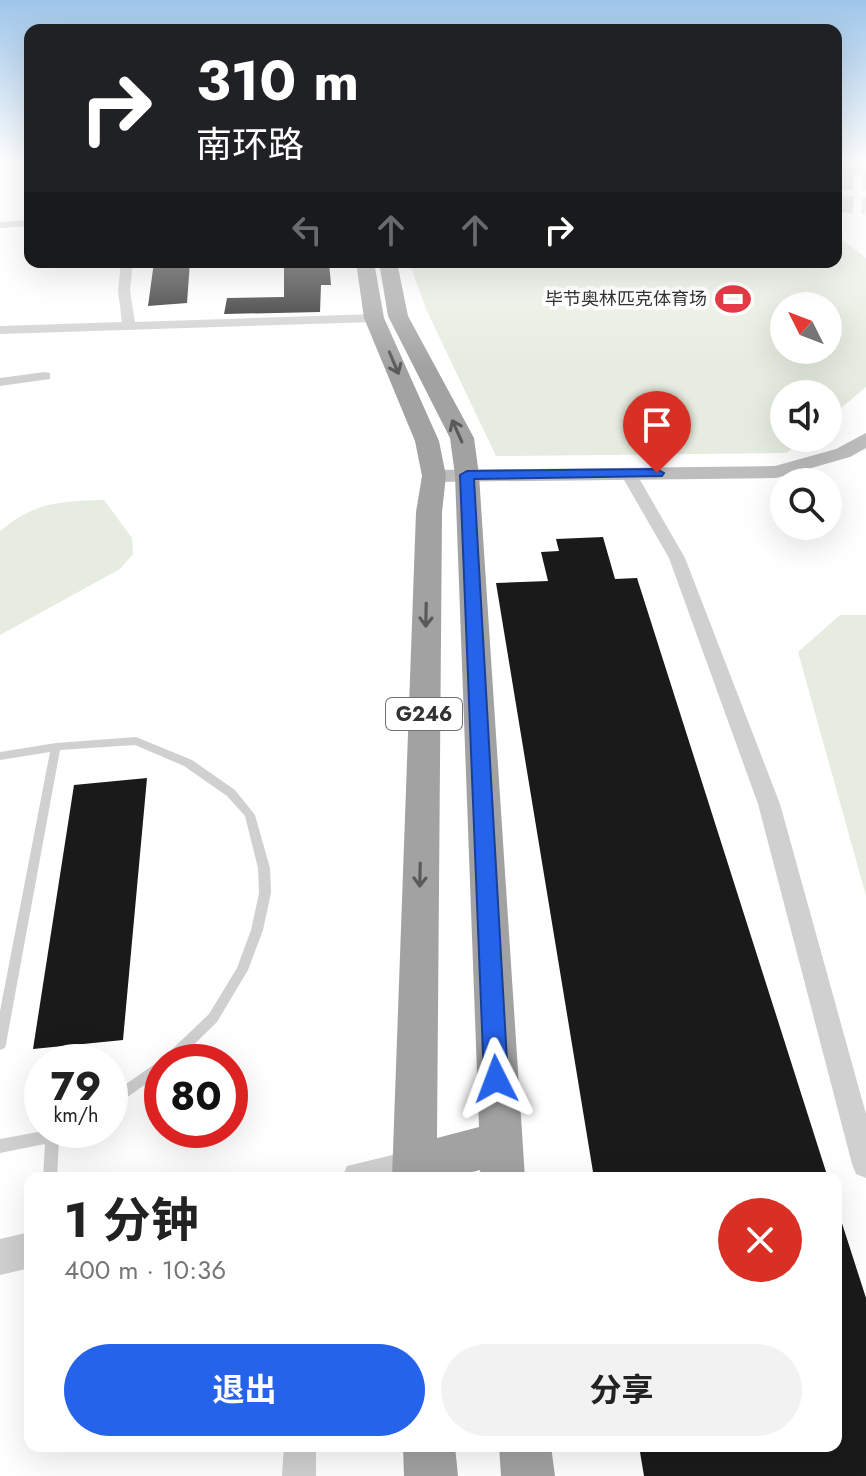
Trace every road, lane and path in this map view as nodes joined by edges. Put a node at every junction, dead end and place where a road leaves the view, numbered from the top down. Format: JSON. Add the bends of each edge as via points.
{"nodes":[{"id":1,"x":126,"y":268,"type":"edge"},
{"id":2,"x":366,"y":268,"type":"edge"},
{"id":3,"x":389,"y":268,"type":"edge"},
{"id":4,"x":374,"y":318,"type":"junction"},
{"id":5,"x":129,"y":326,"type":"junction"},
{"id":6,"x":0,"y":330,"type":"edge"},
{"id":7,"x":45,"y":376,"type":"dead end"},
{"id":8,"x":0,"y":382,"type":"edge"},
{"id":9,"x":866,"y":439,"type":"edge"},
{"id":10,"x":628,"y":473,"type":"junction"},
{"id":11,"x":467,"y":475,"type":"junction"},
{"id":12,"x":434,"y":476,"type":"junction"},
{"id":13,"x":56,"y":747,"type":"junction"},
{"id":14,"x":0,"y":756,"type":"edge"},
{"id":15,"x":0,"y":1044,"type":"edge"},
{"id":16,"x":185,"y":1044,"type":"edge"},
{"id":17,"x":24,"y":1141,"type":"edge"},
{"id":18,"x":0,"y":1146,"type":"edge"},
{"id":19,"x":55,"y":1148,"type":"edge"},
{"id":20,"x":501,"y":1160,"type":"edge"},
{"id":21,"x":866,"y":1164,"type":"edge"},
{"id":22,"x":51,"y":1172,"type":"edge"},
{"id":23,"x":414,"y":1172,"type":"edge"},
{"id":24,"x":24,"y":1251,"type":"edge"},
{"id":25,"x":0,"y":1257,"type":"edge"},
{"id":26,"x":300,"y":1452,"type":"edge"},
{"id":27,"x":429,"y":1452,"type":"edge"},
{"id":28,"x":526,"y":1452,"type":"edge"},
{"id":29,"x":299,"y":1476,"type":"edge"},
{"id":30,"x":431,"y":1476,"type":"edge"},
{"id":31,"x":528,"y":1476,"type":"edge"}],
"edges":[{"from":1,"to":5,"type":"street"},
{"from":2,"to":4,"type":"highway","number":"G246"},
{"from":11,"to":3,"type":"highway","number":"G246","one_way":true,"via":[[462,438],[398,316]]},
{"from":4,"to":5,"type":"street"},
{"from":4,"to":12,"type":"highway","number":"G246","one_way":true,"via":[[427,441]]},
{"from":5,"to":6,"type":"street"},
{"from":7,"to":8,"type":"street"},
{"from":9,"to":10,"type":"main road","via":[[843,453],[776,472]]},
{"from":10,"to":11,"type":"main road"},
{"from":10,"to":21,"type":"street","via":[[677,558],[769,804]]},
{"from":11,"to":12,"type":"main road"},
{"from":11,"to":20,"type":"highway","number":"G246"},
{"from":12,"to":23,"type":"highway","number":"G246","one_way":true},
{"from":13,"to":14,"type":"lane"},
{"from":13,"to":15,"type":"lane"},
{"from":13,"to":16,"type":"lane","via":[[136,741],[154,746],[231,793],[250,815],[264,868],[257,930],[242,970],[213,1018]]},
{"from":17,"to":18,"type":"lane"},
{"from":19,"to":22,"type":"lane"},
{"from":20,"to":23,"type":"highway"},
{"from":24,"to":25,"type":"street"},
{"from":26,"to":29,"type":"street"},
{"from":27,"to":30,"type":"highway"},
{"from":28,"to":31,"type":"highway"}]}
